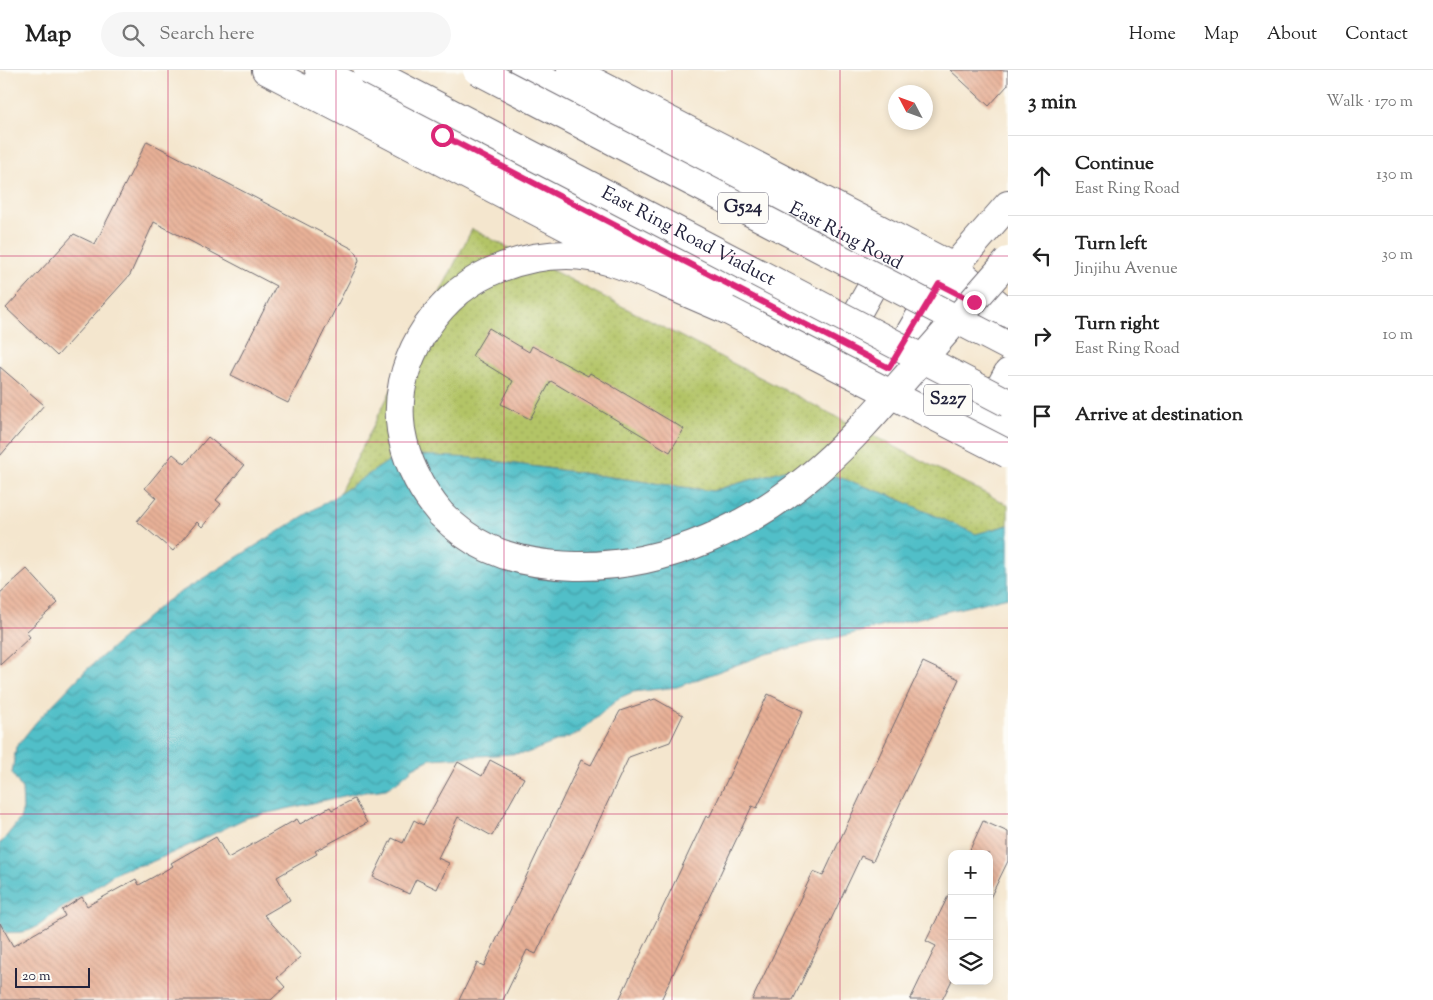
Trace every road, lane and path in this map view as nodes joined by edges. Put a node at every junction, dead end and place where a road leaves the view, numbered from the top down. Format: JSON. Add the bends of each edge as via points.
{"nodes":[{"id":1,"x":266,"y":70,"type":"edge"},
{"id":2,"x":319,"y":70,"type":"edge"},
{"id":3,"x":368,"y":70,"type":"edge"},
{"id":4,"x":477,"y":70,"type":"edge"},
{"id":5,"x":524,"y":70,"type":"edge"},
{"id":6,"x":571,"y":70,"type":"edge"},
{"id":7,"x":1008,"y":205,"type":"edge"},
{"id":8,"x":888,"y":258,"type":"junction"},
{"id":9,"x":1008,"y":261,"type":"edge"},
{"id":10,"x":690,"y":264,"type":"junction"},
{"id":11,"x":946,"y":275,"type":"junction"},
{"id":12,"x":1008,"y":313,"type":"edge"},
{"id":13,"x":1008,"y":320,"type":"edge"},
{"id":14,"x":841,"y":343,"type":"junction"},
{"id":15,"x":1008,"y":346,"type":"edge"},
{"id":16,"x":889,"y":368,"type":"junction"},
{"id":17,"x":1008,"y":372,"type":"edge"},
{"id":18,"x":1008,"y":403,"type":"edge"},
{"id":19,"x":984,"y":419,"type":"junction"},
{"id":20,"x":1008,"y":432,"type":"edge"},
{"id":21,"x":1008,"y":454,"type":"edge"}],
"edges":[{"from":1,"to":10,"type":"main road","via":[[590,239]]},
{"from":2,"to":10,"type":"main road","number":"S227"},
{"from":3,"to":18,"type":"main road","name":"East Ring Road Viaduct","number":"G524","bridge":true},
{"from":4,"to":15,"type":"main road","number":"G524","bridge":true},
{"from":5,"to":8,"type":"main road","name":"East Ring Road"},
{"from":6,"to":11,"type":"main road"},
{"from":7,"to":11,"type":"main road"},
{"from":8,"to":11,"type":"main road","name":"East Ring Road"},
{"from":8,"to":14,"type":"main road"},
{"from":9,"to":21,"type":"main road","bridge":true,"via":[[897,387],[891,394],[865,424],[812,475],[778,501],[739,524],[711,538],[645,559],[606,565],[562,566],[517,558],[476,543],[441,514],[419,483],[402,438],[400,417],[407,366],[423,333],[451,299],[476,280],[507,265],[540,257],[575,256],[623,266],[727,310],[885,391],[894,395]]},
{"from":10,"to":14,"type":"main road","number":"S227"},
{"from":11,"to":12,"type":"main road"},
{"from":11,"to":13,"type":"main road","name":"East Ring Road"},
{"from":11,"to":16,"type":"main road"},
{"from":14,"to":16,"type":"main road","number":"S227"},
{"from":16,"to":19,"type":"main road","number":"S227"},
{"from":17,"to":19,"type":"main road"},
{"from":19,"to":20,"type":"main road","number":"S227"}]}
